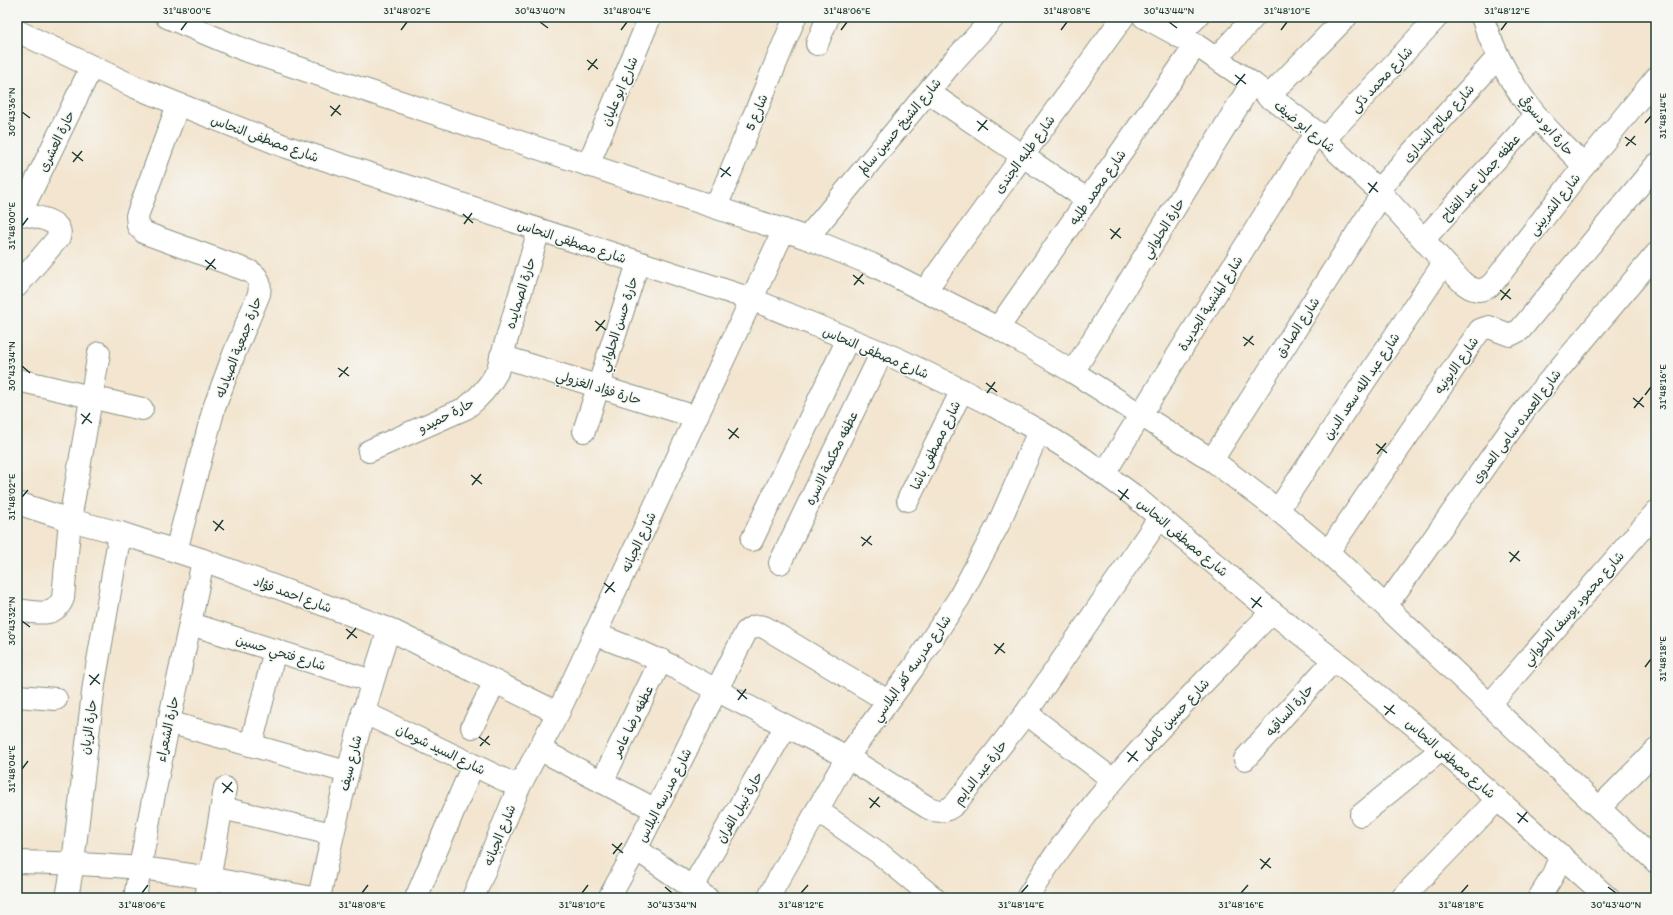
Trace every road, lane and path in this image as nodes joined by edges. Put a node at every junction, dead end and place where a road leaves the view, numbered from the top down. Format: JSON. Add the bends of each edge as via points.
{"nodes":[{"id":1,"x":166,"y":17,"type":"edge"},
{"id":2,"x":650,"y":17,"type":"edge"},
{"id":3,"x":795,"y":17,"type":"edge"},
{"id":4,"x":828,"y":17,"type":"edge"},
{"id":5,"x":994,"y":17,"type":"edge"},
{"id":6,"x":1123,"y":17,"type":"edge"},
{"id":7,"x":1144,"y":17,"type":"edge"},
{"id":8,"x":1197,"y":17,"type":"edge"},
{"id":9,"x":1254,"y":17,"type":"edge"},
{"id":10,"x":1346,"y":17,"type":"edge"},
{"id":11,"x":1437,"y":17,"type":"edge"},
{"id":12,"x":1482,"y":17,"type":"edge"},
{"id":13,"x":17,"y":31,"type":"edge"},
{"id":14,"x":1187,"y":41,"type":"junction"},
{"id":15,"x":817,"y":44,"type":"dead end"},
{"id":16,"x":1498,"y":57,"type":"junction"},
{"id":17,"x":1216,"y":59,"type":"junction"},
{"id":18,"x":91,"y":68,"type":"junction"},
{"id":19,"x":1656,"y":78,"type":"edge"},
{"id":20,"x":1260,"y":90,"type":"junction"},
{"id":21,"x":928,"y":92,"type":"junction"},
{"id":22,"x":178,"y":105,"type":"junction"},
{"id":23,"x":1536,"y":115,"type":"junction"},
{"id":24,"x":1320,"y":136,"type":"junction"},
{"id":25,"x":1023,"y":156,"type":"junction"},
{"id":26,"x":588,"y":165,"type":"junction"},
{"id":27,"x":1656,"y":165,"type":"edge"},
{"id":28,"x":1584,"y":166,"type":"junction"},
{"id":29,"x":1380,"y":192,"type":"junction"},
{"id":30,"x":1088,"y":200,"type":"junction"},
{"id":31,"x":716,"y":207,"type":"junction"},
{"id":32,"x":19,"y":213,"type":"edge"},
{"id":33,"x":539,"y":230,"type":"junction"},
{"id":34,"x":784,"y":230,"type":"junction"},
{"id":35,"x":807,"y":238,"type":"junction"},
{"id":36,"x":1424,"y":239,"type":"junction"},
{"id":37,"x":1656,"y":254,"type":"edge"},
{"id":38,"x":638,"y":263,"type":"junction"},
{"id":39,"x":1444,"y":263,"type":"junction"},
{"id":40,"x":17,"y":286,"type":"edge"},
{"id":41,"x":925,"y":291,"type":"junction"},
{"id":42,"x":751,"y":300,"type":"junction"},
{"id":43,"x":998,"y":328,"type":"junction"},
{"id":44,"x":848,"y":339,"type":"junction"},
{"id":45,"x":882,"y":352,"type":"junction"},
{"id":46,"x":99,"y":353,"type":"dead end"},
{"id":47,"x":501,"y":356,"type":"junction"},
{"id":48,"x":1073,"y":372,"type":"junction"},
{"id":49,"x":18,"y":380,"type":"edge"},
{"id":50,"x":599,"y":386,"type":"junction"},
{"id":51,"x":962,"y":390,"type":"junction"},
{"id":52,"x":91,"y":397,"type":"junction"},
{"id":53,"x":142,"y":409,"type":"dead end"},
{"id":54,"x":1141,"y":415,"type":"junction"},
{"id":55,"x":696,"y":417,"type":"junction"},
{"id":56,"x":584,"y":431,"type":"dead end"},
{"id":57,"x":1039,"y":431,"type":"junction"},
{"id":58,"x":369,"y":451,"type":"dead end"},
{"id":59,"x":1212,"y":460,"type":"junction"},
{"id":60,"x":1104,"y":474,"type":"junction"},
{"id":61,"x":908,"y":500,"type":"dead end"},
{"id":62,"x":17,"y":503,"type":"edge"},
{"id":63,"x":1278,"y":510,"type":"junction"},
{"id":64,"x":1656,"y":512,"type":"edge"},
{"id":65,"x":1160,"y":517,"type":"junction"},
{"id":66,"x":70,"y":520,"type":"junction"},
{"id":67,"x":120,"y":533,"type":"junction"},
{"id":68,"x":752,"y":540,"type":"dead end"},
{"id":69,"x":176,"y":551,"type":"junction"},
{"id":70,"x":1328,"y":552,"type":"junction"},
{"id":71,"x":203,"y":560,"type":"junction"},
{"id":72,"x":780,"y":563,"type":"dead end"},
{"id":73,"x":1386,"y":606,"type":"junction"},
{"id":74,"x":17,"y":610,"type":"edge"},
{"id":75,"x":1272,"y":612,"type":"junction"},
{"id":76,"x":191,"y":624,"type":"junction"},
{"id":77,"x":389,"y":630,"type":"junction"},
{"id":78,"x":595,"y":634,"type":"junction"},
{"id":79,"x":275,"y":650,"type":"junction"},
{"id":80,"x":661,"y":660,"type":"junction"},
{"id":81,"x":1334,"y":660,"type":"junction"},
{"id":82,"x":372,"y":680,"type":"junction"},
{"id":83,"x":495,"y":682,"type":"junction"},
{"id":84,"x":716,"y":690,"type":"junction"},
{"id":85,"x":17,"y":696,"type":"edge"},
{"id":86,"x":56,"y":699,"type":"dead end"},
{"id":87,"x":888,"y":701,"type":"junction"},
{"id":88,"x":1490,"y":704,"type":"junction"},
{"id":89,"x":363,"y":712,"type":"junction"},
{"id":90,"x":1026,"y":713,"type":"junction"},
{"id":91,"x":558,"y":714,"type":"junction"},
{"id":92,"x":168,"y":722,"type":"junction"},
{"id":93,"x":786,"y":726,"type":"junction"},
{"id":94,"x":472,"y":727,"type":"dead end"},
{"id":95,"x":251,"y":744,"type":"junction"},
{"id":96,"x":1442,"y":749,"type":"junction"},
{"id":97,"x":539,"y":750,"type":"junction"},
{"id":98,"x":1656,"y":750,"type":"edge"},
{"id":99,"x":847,"y":757,"type":"junction"},
{"id":100,"x":1245,"y":759,"type":"dead end"},
{"id":101,"x":473,"y":765,"type":"junction"},
{"id":102,"x":347,"y":772,"type":"junction"},
{"id":103,"x":1113,"y":780,"type":"junction"},
{"id":104,"x":602,"y":782,"type":"junction"},
{"id":105,"x":519,"y":787,"type":"junction"},
{"id":106,"x":1498,"y":799,"type":"junction"},
{"id":107,"x":1600,"y":807,"type":"junction"},
{"id":108,"x":656,"y":810,"type":"junction"},
{"id":109,"x":817,"y":810,"type":"junction"},
{"id":110,"x":1361,"y":815,"type":"dead end"},
{"id":111,"x":332,"y":834,"type":"junction"},
{"id":112,"x":636,"y":849,"type":"junction"},
{"id":113,"x":1562,"y":855,"type":"junction"},
{"id":114,"x":17,"y":862,"type":"edge"},
{"id":115,"x":1656,"y":862,"type":"edge"},
{"id":116,"x":73,"y":863,"type":"junction"},
{"id":117,"x":139,"y":868,"type":"junction"},
{"id":118,"x":208,"y":888,"type":"edge"},
{"id":119,"x":699,"y":893,"type":"edge"},
{"id":120,"x":67,"y":898,"type":"edge"},
{"id":121,"x":135,"y":898,"type":"edge"},
{"id":122,"x":312,"y":898,"type":"edge"},
{"id":123,"x":319,"y":898,"type":"edge"},
{"id":124,"x":416,"y":898,"type":"edge"},
{"id":125,"x":473,"y":898,"type":"edge"},
{"id":126,"x":609,"y":898,"type":"edge"},
{"id":127,"x":768,"y":898,"type":"edge"},
{"id":128,"x":934,"y":898,"type":"edge"},
{"id":129,"x":1027,"y":898,"type":"edge"},
{"id":130,"x":1402,"y":898,"type":"edge"},
{"id":131,"x":1539,"y":898,"type":"edge"},
{"id":132,"x":1608,"y":898,"type":"edge"}],
"edges":[{"from":1,"to":26,"type":"street","via":[[249,51]]},
{"from":2,"to":26,"type":"street","name":"شارع ابو عليان"},
{"from":3,"to":31,"type":"street","name":"شارع 5"},
{"from":4,"to":15,"type":"street"},
{"from":5,"to":21,"type":"street","name":"شارع الشيخ حسين سالم"},
{"from":6,"to":25,"type":"street","name":"شارع طلبه الجندى"},
{"from":7,"to":14,"type":"street","name":"شارع ابو ضيف"},
{"from":8,"to":14,"type":"street","name":"شارع محمد طلبه"},
{"from":9,"to":17,"type":"street"},
{"from":10,"to":20,"type":"street","name":"حارة الحلواني"},
{"from":11,"to":24,"type":"street","name":"شارع محمد ذكى"},
{"from":12,"to":16,"type":"street","name":"حارة ابو دسوقي"},
{"from":13,"to":18,"type":"street","name":"شارع مصطفى النحاس"},
{"from":14,"to":17,"type":"street","name":"شارع ابو ضيف"},
{"from":14,"to":30,"type":"street","name":"شارع محمد طلبه"},
{"from":16,"to":23,"type":"street","name":"حارة ابو دسوقي"},
{"from":16,"to":29,"type":"street","name":"شارع صالح البندارى"},
{"from":17,"to":20,"type":"street","name":"شارع ابو ضيف"},
{"from":18,"to":22,"type":"street","name":"شارع مصطفى النحاس"},
{"from":18,"to":32,"type":"street","name":"حارة العشرى"},
{"from":19,"to":28,"type":"street","name":"شارع الشربينى"},
{"from":20,"to":24,"type":"street","name":"شارع ابو ضيف"},
{"from":20,"to":48,"type":"street","name":"حارة الحلواني"},
{"from":21,"to":25,"type":"street"},
{"from":21,"to":35,"type":"street","name":"شارع الشيخ حسين سالم"},
{"from":22,"to":33,"type":"street","name":"شارع مصطفى النحاس","via":[[337,164]]},
{"from":22,"to":69,"type":"street","name":"حارة جمعية الصيادله","via":[[137,216],[138,226],[145,233],[249,271],[255,274],[261,287],[214,408]]},
{"from":23,"to":28,"type":"street","name":"حارة ابو دسوقي"},
{"from":23,"to":36,"type":"street","name":"عطفه جمال عبد الفتاح"},
{"from":24,"to":29,"type":"street","name":"شارع ابو ضيف"},
{"from":24,"to":54,"type":"street","name":"شارع المنشية الجديدة"},
{"from":25,"to":30,"type":"street"},
{"from":25,"to":41,"type":"street","name":"شارع طلبه الجندى"},
{"from":26,"to":31,"type":"street"},
{"from":27,"to":70,"type":"street","name":"شارع الابونيه","via":[[1520,330],[1510,335],[1489,327],[1480,330]]},
{"from":28,"to":39,"type":"street","name":"شارع الشربينى","via":[[1488,288],[1481,291],[1466,287]]},
{"from":29,"to":36,"type":"street","name":"شارع ابو ضيف"},
{"from":29,"to":59,"type":"street","name":"شارع الصادق"},
{"from":30,"to":43,"type":"street","name":"شارع محمد طلبه"},
{"from":31,"to":34,"type":"street"},
{"from":32,"to":40,"type":"street","via":[[51,222],[61,232]]},
{"from":33,"to":38,"type":"street","name":"شارع مصطفى النحاس"},
{"from":33,"to":47,"type":"street","name":"حارة الصمايده"},
{"from":34,"to":35,"type":"street"},
{"from":34,"to":42,"type":"street","name":"شارع الجبانه"},
{"from":35,"to":41,"type":"street","via":[[871,264]]},
{"from":36,"to":39,"type":"street","name":"شارع ابو ضيف"},
{"from":37,"to":73,"type":"street","name":"شارع العمده سامى العدوى","via":[[1526,408]]},
{"from":38,"to":42,"type":"street","name":"شارع مصطفى النحاس"},
{"from":38,"to":50,"type":"street","name":"حارة حسن الحلواني"},
{"from":39,"to":63,"type":"street","name":"شارع عبد الله سعد الدين"},
{"from":41,"to":43,"type":"street"},
{"from":42,"to":44,"type":"street","name":"شارع مصطفى النحاس"},
{"from":42,"to":55,"type":"street","name":"شارع الجبانه"},
{"from":43,"to":48,"type":"street"},
{"from":44,"to":45,"type":"street","name":"شارع مصطفى النحاس"},
{"from":44,"to":68,"type":"street"},
{"from":45,"to":51,"type":"street","name":"شارع مصطفى النحاس"},
{"from":45,"to":72,"type":"street","name":"عطفه محكمة الاسره"},
{"from":46,"to":52,"type":"street"},
{"from":47,"to":50,"type":"street","name":"حارة فؤاد الغزولي"},
{"from":47,"to":58,"type":"street","name":"حارة حميدو","via":[[497,372],[489,386],[466,408]]},
{"from":48,"to":54,"type":"street"},
{"from":49,"to":52,"type":"street"},
{"from":50,"to":55,"type":"street","name":"حارة فؤاد الغزولي"},
{"from":50,"to":56,"type":"street","name":"حارة حسن الحلواني"},
{"from":51,"to":57,"type":"street","name":"شارع مصطفى النحاس"},
{"from":51,"to":61,"type":"street","name":"شارع مصطفى باشا"},
{"from":52,"to":53,"type":"street"},
{"from":52,"to":66,"type":"street"},
{"from":54,"to":59,"type":"street"},
{"from":54,"to":60,"type":"street","name":"شارع المنشية الجديدة"},
{"from":55,"to":78,"type":"street","name":"شارع الجبانه"},
{"from":57,"to":60,"type":"street","name":"شارع مصطفى النحاس"},
{"from":57,"to":87,"type":"street","name":"شارع مدرسه كفر البلاسي","via":[[998,525],[959,598]]},
{"from":59,"to":63,"type":"street"},
{"from":60,"to":65,"type":"street","name":"شارع مصطفى النحاس"},
{"from":62,"to":66,"type":"street","name":"شارع احمد فؤاد"},
{"from":63,"to":70,"type":"street"},
{"from":64,"to":88,"type":"street","name":"شارع محمود يوسف الحلواني"},
{"from":65,"to":75,"type":"street","name":"شارع مصطفى النحاس"},
{"from":65,"to":90,"type":"street","name":"حارة عبد الدايم"},
{"from":66,"to":67,"type":"street","name":"شارع احمد فؤاد"},
{"from":66,"to":74,"type":"street","via":[[61,604],[51,612]]},
{"from":67,"to":69,"type":"street","name":"شارع احمد فؤاد"},
{"from":67,"to":116,"type":"street","name":"حارة الزيان","via":[[94,684]]},
{"from":69,"to":71,"type":"street","name":"شارع احمد فؤاد"},
{"from":70,"to":73,"type":"street"},
{"from":71,"to":76,"type":"street","name":"حارة الشعراء"},
{"from":71,"to":77,"type":"street","name":"شارع احمد فؤاد"},
{"from":73,"to":88,"type":"street"},
{"from":75,"to":81,"type":"street","name":"شارع مصطفى النحاس"},
{"from":75,"to":103,"type":"street","name":"شارع حسين كامل"},
{"from":76,"to":79,"type":"street","name":"شارع فتحي حسين"},
{"from":76,"to":92,"type":"street","name":"حارة الشعراء"},
{"from":77,"to":82,"type":"street","name":"شارع سيف"},
{"from":77,"to":83,"type":"street","name":"شارع احمد فؤاد"},
{"from":78,"to":80,"type":"street","name":"حارة عبد الدايم"},
{"from":78,"to":91,"type":"street","name":"شارع الجبانه"},
{"from":79,"to":82,"type":"street","name":"شارع فتحي حسين"},
{"from":79,"to":95,"type":"street"},
{"from":80,"to":84,"type":"street","name":"حارة عبد الدايم"},
{"from":80,"to":104,"type":"street","name":"عطفه رضا عامر"},
{"from":81,"to":96,"type":"street","name":"شارع مصطفى النحاس"},
{"from":81,"to":100,"type":"street","name":"حارة الساقيه"},
{"from":82,"to":89,"type":"street","name":"شارع سيف"},
{"from":83,"to":91,"type":"street","name":"شارع احمد فؤاد"},
{"from":83,"to":94,"type":"street"},
{"from":84,"to":87,"type":"street","name":"شارع مدرسه البلاس","via":[[746,632],[760,626]]},
{"from":84,"to":93,"type":"street","name":"حارة عبد الدايم"},
{"from":84,"to":108,"type":"street","name":"شارع مدرسه البلاس"},
{"from":85,"to":86,"type":"street"},
{"from":87,"to":99,"type":"street","name":"شارع مدرسه كفر البلاسي"},
{"from":88,"to":107,"type":"street"},
{"from":89,"to":101,"type":"street","name":"شارع السيد شومان"},
{"from":89,"to":102,"type":"street","name":"شارع سيف"},
{"from":90,"to":99,"type":"street","name":"حارة عبد الدايم","via":[[956,803],[946,810],[933,810],[927,807]]},
{"from":90,"to":103,"type":"street"},
{"from":91,"to":97,"type":"street","name":"شارع الجبانه"},
{"from":92,"to":95,"type":"street"},
{"from":92,"to":117,"type":"street","name":"حارة الشعراء"},
{"from":93,"to":99,"type":"street","name":"حارة عبد الدايم"},
{"from":93,"to":119,"type":"street","name":"حارة نبيل الفران"},
{"from":95,"to":102,"type":"street"},
{"from":96,"to":106,"type":"street","name":"شارع مصطفى النحاس"},
{"from":96,"to":110,"type":"street"},
{"from":97,"to":104,"type":"street"},
{"from":97,"to":105,"type":"street","name":"شارع الجبانه"},
{"from":98,"to":107,"type":"street"},
{"from":99,"to":109,"type":"street","name":"شارع مدرسه كفر البلاسي"},
{"from":101,"to":105,"type":"street","name":"شارع السيد شومان"},
{"from":101,"to":124,"type":"street"},
{"from":102,"to":111,"type":"street","name":"شارع سيف"},
{"from":103,"to":129,"type":"street","name":"شارع حسين كامل","via":[[1043,871]]},
{"from":104,"to":108,"type":"street"},
{"from":105,"to":125,"type":"street","name":"شارع الجبانه"},
{"from":106,"to":113,"type":"street","name":"شارع مصطفى النحاس"},
{"from":106,"to":130,"type":"street"},
{"from":107,"to":115,"type":"street"},
{"from":108,"to":112,"type":"street","name":"شارع مدرسه البلاس"},
{"from":109,"to":127,"type":"street","name":"شارع مدرسه كفر البلاسي"},
{"from":109,"to":128,"type":"street","via":[[879,853]]},
{"from":111,"to":118,"type":"street","via":[[223,798]]},
{"from":111,"to":123,"type":"street","name":"شارع سيف"},
{"from":112,"to":119,"type":"street"},
{"from":112,"to":126,"type":"street","name":"شارع مدرسه البلاس"},
{"from":113,"to":131,"type":"street"},
{"from":113,"to":132,"type":"street","name":"شارع مصطفى النحاس"},
{"from":114,"to":116,"type":"street"},
{"from":116,"to":117,"type":"street"},
{"from":116,"to":120,"type":"street","name":"حارة الزيان"},
{"from":117,"to":118,"type":"street"},
{"from":117,"to":121,"type":"street","name":"حارة الشعراء"},
{"from":118,"to":122,"type":"street"}]}
